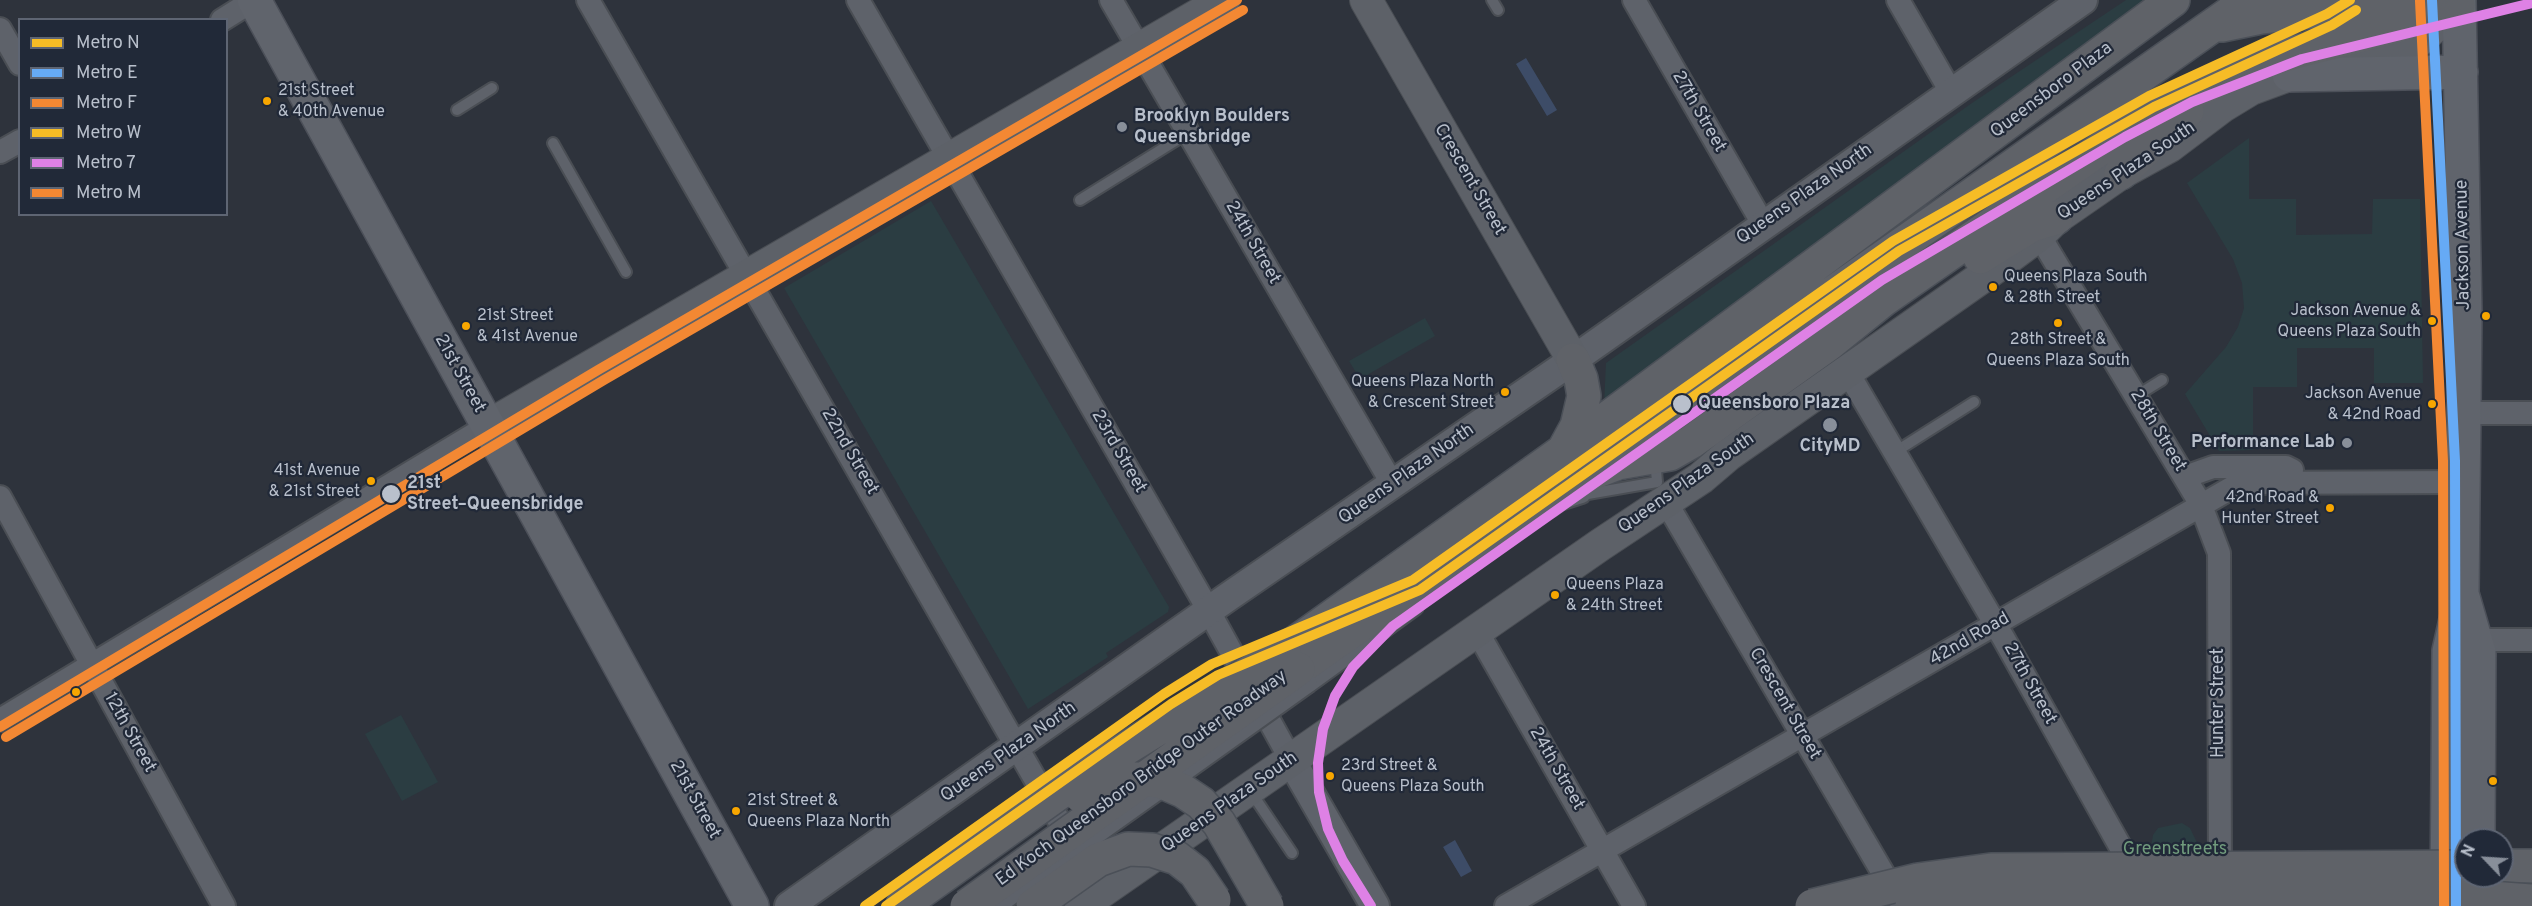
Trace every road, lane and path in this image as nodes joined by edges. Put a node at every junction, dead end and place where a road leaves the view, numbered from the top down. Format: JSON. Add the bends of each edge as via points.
{"nodes":[{"id":1,"x":254,"y":0,"type":"edge"},
{"id":2,"x":588,"y":0,"type":"edge"},
{"id":3,"x":858,"y":0,"type":"edge"},
{"id":4,"x":1111,"y":0,"type":"edge"},
{"id":5,"x":1224,"y":0,"type":"edge"},
{"id":6,"x":1366,"y":0,"type":"edge"},
{"id":7,"x":1492,"y":0,"type":"edge"},
{"id":8,"x":1634,"y":0,"type":"edge"},
{"id":9,"x":1898,"y":0,"type":"edge"},
{"id":10,"x":2083,"y":0,"type":"edge"},
{"id":11,"x":2173,"y":0,"type":"edge"},
{"id":12,"x":2249,"y":0,"type":"edge"},
{"id":13,"x":2461,"y":1,"type":"edge"},
{"id":14,"x":1498,"y":10,"type":"dead end"},
{"id":15,"x":225,"y":18,"type":"edge"},
{"id":16,"x":2211,"y":27,"type":"junction"},
{"id":17,"x":0,"y":29,"type":"edge"},
{"id":18,"x":2126,"y":36,"type":"junction"},
{"id":19,"x":1139,"y":49,"type":"junction"},
{"id":20,"x":18,"y":60,"type":"edge"},
{"id":21,"x":2461,"y":72,"type":"junction"},
{"id":22,"x":2225,"y":75,"type":"junction"},
{"id":23,"x":2289,"y":75,"type":"junction"},
{"id":24,"x":492,"y":88,"type":"dead end"},
{"id":25,"x":1951,"y":92,"type":"junction"},
{"id":26,"x":458,"y":110,"type":"dead end"},
{"id":27,"x":1188,"y":134,"type":"junction"},
{"id":28,"x":18,"y":142,"type":"edge"},
{"id":29,"x":553,"y":143,"type":"dead end"},
{"id":30,"x":0,"y":152,"type":"edge"},
{"id":31,"x":949,"y":159,"type":"junction"},
{"id":32,"x":2121,"y":173,"type":"junction"},
{"id":33,"x":1080,"y":200,"type":"dead end"},
{"id":34,"x":2008,"y":212,"type":"junction"},
{"id":35,"x":1763,"y":224,"type":"junction"},
{"id":36,"x":2048,"y":226,"type":"junction"},
{"id":37,"x":1910,"y":241,"type":"junction"},
{"id":38,"x":626,"y":272,"type":"dead end"},
{"id":39,"x":747,"y":275,"type":"junction"},
{"id":40,"x":1830,"y":343,"type":"junction"},
{"id":41,"x":1573,"y":360,"type":"junction"},
{"id":42,"x":1847,"y":371,"type":"junction"},
{"id":43,"x":2162,"y":380,"type":"dead end"},
{"id":44,"x":2136,"y":396,"type":"junction"},
{"id":45,"x":1974,"y":402,"type":"dead end"},
{"id":46,"x":2463,"y":413,"type":"junction"},
{"id":47,"x":2532,"y":413,"type":"edge"},
{"id":48,"x":488,"y":426,"type":"junction"},
{"id":49,"x":1562,"y":452,"type":"junction"},
{"id":50,"x":1895,"y":452,"type":"junction"},
{"id":51,"x":1654,"y":458,"type":"junction"},
{"id":52,"x":2185,"y":477,"type":"junction"},
{"id":53,"x":2314,"y":482,"type":"junction"},
{"id":54,"x":2463,"y":482,"type":"junction"},
{"id":55,"x":1393,"y":485,"type":"junction"},
{"id":56,"x":1549,"y":493,"type":"junction"},
{"id":57,"x":1582,"y":495,"type":"joint"},
{"id":58,"x":0,"y":496,"type":"edge"},
{"id":59,"x":1666,"y":502,"type":"junction"},
{"id":60,"x":2200,"y":503,"type":"junction"},
{"id":61,"x":2462,"y":593,"type":"junction"},
{"id":62,"x":1209,"y":612,"type":"junction"},
{"id":63,"x":1996,"y":625,"type":"junction"},
{"id":64,"x":1478,"y":633,"type":"junction"},
{"id":65,"x":2475,"y":640,"type":"junction"},
{"id":66,"x":2532,"y":640,"type":"edge"},
{"id":67,"x":93,"y":665,"type":"junction"},
{"id":68,"x":1297,"y":668,"type":"junction"},
{"id":69,"x":0,"y":720,"type":"edge"},
{"id":70,"x":1802,"y":735,"type":"junction"},
{"id":71,"x":1018,"y":746,"type":"junction"},
{"id":72,"x":1291,"y":760,"type":"junction"},
{"id":73,"x":1249,"y":790,"type":"junction"},
{"id":74,"x":2458,"y":828,"type":"edge"},
{"id":75,"x":2478,"y":828,"type":"edge"},
{"id":76,"x":1602,"y":850,"type":"junction"},
{"id":77,"x":1292,"y":853,"type":"dead end"},
{"id":78,"x":2454,"y":864,"type":"edge"},
{"id":79,"x":2514,"y":865,"type":"edge"},
{"id":80,"x":2532,"y":865,"type":"edge"},
{"id":81,"x":2454,"y":882,"type":"edge"},
{"id":82,"x":2478,"y":888,"type":"edge"},
{"id":83,"x":2532,"y":901,"type":"edge"},
{"id":84,"x":1096,"y":902,"type":"edge"},
{"id":85,"x":224,"y":906,"type":"edge"},
{"id":86,"x":752,"y":906,"type":"edge"},
{"id":87,"x":789,"y":906,"type":"edge"},
{"id":88,"x":901,"y":906,"type":"edge"},
{"id":89,"x":924,"y":906,"type":"edge"},
{"id":90,"x":957,"y":906,"type":"edge"},
{"id":91,"x":967,"y":906,"type":"edge"},
{"id":92,"x":998,"y":906,"type":"edge"},
{"id":93,"x":1033,"y":906,"type":"edge"},
{"id":94,"x":1218,"y":906,"type":"edge"},
{"id":95,"x":1254,"y":906,"type":"edge"},
{"id":96,"x":1267,"y":906,"type":"edge"},
{"id":97,"x":1375,"y":906,"type":"edge"},
{"id":98,"x":1506,"y":906,"type":"edge"},
{"id":99,"x":1634,"y":906,"type":"edge"},
{"id":100,"x":1812,"y":906,"type":"edge"},
{"id":101,"x":1902,"y":906,"type":"edge"},
{"id":102,"x":1912,"y":906,"type":"edge"},
{"id":103,"x":2154,"y":906,"type":"edge"},
{"id":104,"x":2220,"y":906,"type":"edge"},
{"id":105,"x":2446,"y":906,"type":"edge"},
{"id":106,"x":2478,"y":906,"type":"edge"}],
"edges":[{"from":1,"to":15,"type":"street"},
{"from":1,"to":48,"type":"main road","name":"21st Street"},
{"from":2,"to":39,"type":"street","name":"22nd Street"},
{"from":3,"to":31,"type":"street","name":"23rd Street"},
{"from":4,"to":19,"type":"street","name":"24th Street"},
{"from":5,"to":19,"type":"main road"},
{"from":6,"to":41,"type":"main road","name":"Crescent Street"},
{"from":7,"to":14,"type":"lane"},
{"from":8,"to":35,"type":"street","name":"27th Street"},
{"from":9,"to":25,"type":"street"},
{"from":10,"to":25,"type":"street","name":"Queens Plaza North"},
{"from":11,"to":18,"type":"highway"},
{"from":12,"to":16,"type":"highway"},
{"from":13,"to":16,"type":"highway","name":"Queensboro Plaza","via":[[2398,3],[2261,17]]},
{"from":13,"to":21,"type":"main road","name":"Jackson Avenue"},
{"from":13,"to":22,"type":"highway","via":[[2397,26],[2252,63]]},
{"from":13,"to":23,"type":"main road","name":"Queens Plaza South","via":[[2408,50]]},
{"from":16,"to":18,"type":"highway","name":"Queensboro Plaza"},
{"from":16,"to":37,"type":"highway"},
{"from":17,"to":20,"type":"street"},
{"from":18,"to":49,"type":"highway","name":"Queensboro Plaza"},
{"from":19,"to":27,"type":"street","name":"24th Street"},
{"from":19,"to":31,"type":"main road"},
{"from":21,"to":23,"type":"main road"},
{"from":21,"to":46,"type":"main road","name":"Jackson Avenue"},
{"from":22,"to":32,"type":"highway"},
{"from":22,"to":34,"type":"highway","via":[[2117,137]]},
{"from":23,"to":32,"type":"main road","name":"Queens Plaza South","via":[[2237,97],[2170,146]]},
{"from":24,"to":26,"type":"lane"},
{"from":25,"to":35,"type":"street","name":"Queens Plaza North"},
{"from":27,"to":33,"type":"lane"},
{"from":27,"to":55,"type":"street","name":"24th Street"},
{"from":28,"to":30,"type":"street"},
{"from":29,"to":38,"type":"lane"},
{"from":31,"to":39,"type":"main road"},
{"from":31,"to":62,"type":"street","name":"23rd Street"},
{"from":32,"to":36,"type":"main road","name":"Queens Plaza South"},
{"from":34,"to":37,"type":"highway"},
{"from":34,"to":40,"type":"highway","via":[[1883,300]]},
{"from":35,"to":41,"type":"street","name":"Queens Plaza North"},
{"from":36,"to":40,"type":"highway","via":[[2032,225]]},
{"from":36,"to":42,"type":"main road","name":"Queens Plaza South"},
{"from":36,"to":44,"type":"street","name":"28th Street"},
{"from":37,"to":56,"type":"highway"},
{"from":39,"to":48,"type":"main road"},
{"from":39,"to":71,"type":"street","name":"22nd Street"},
{"from":40,"to":51,"type":"highway","via":[[1691,442]]},
{"from":41,"to":49,"type":"highway","via":[[1583,385],[1583,405],[1577,426]]},
{"from":41,"to":55,"type":"street","name":"Queens Plaza North"},
{"from":42,"to":50,"type":"street","name":"27th Street"},
{"from":42,"to":59,"type":"main road","name":"Queens Plaza South"},
{"from":43,"to":44,"type":"lane"},
{"from":44,"to":52,"type":"street","name":"28th Street"},
{"from":45,"to":50,"type":"lane"},
{"from":46,"to":47,"type":"street"},
{"from":46,"to":54,"type":"main road","name":"Jackson Avenue"},
{"from":48,"to":67,"type":"street"},
{"from":48,"to":86,"type":"main road","name":"21st Street"},
{"from":49,"to":68,"type":"highway","name":"Queensboro Plaza"},
{"from":50,"to":63,"type":"street","name":"27th Street"},
{"from":51,"to":56,"type":"highway","via":[[1618,463]]},
{"from":51,"to":57,"type":"lane","via":[[1657,482]]},
{"from":52,"to":53,"type":"street","via":[[2213,467],[2286,467]]},
{"from":52,"to":60,"type":"street","name":"28th Street"},
{"from":53,"to":54,"type":"street","name":"42nd Road"},
{"from":53,"to":60,"type":"street","name":"42nd Road","via":[[2240,483]]},
{"from":54,"to":61,"type":"main road","name":"Jackson Avenue"},
{"from":55,"to":62,"type":"street","name":"Queens Plaza North"},
{"from":56,"to":68,"type":"highway"},
{"from":57,"to":68,"type":"street","name":"Ed Koch Queensboro Bridge Outer Roadway","via":[[1560,502]]},
{"from":58,"to":67,"type":"street","name":"12th Street"},
{"from":59,"to":64,"type":"main road","name":"Queens Plaza South"},
{"from":59,"to":70,"type":"street","name":"Crescent Street"},
{"from":60,"to":63,"type":"street","name":"42nd Road"},
{"from":60,"to":104,"type":"street","name":"Hunter Street","via":[[2219,553]]},
{"from":61,"to":65,"type":"main road","name":"Jackson Avenue"},
{"from":61,"to":74,"type":"main road","name":"Jackson Avenue","via":[[2449,651]]},
{"from":62,"to":71,"type":"street","name":"Queens Plaza North"},
{"from":62,"to":72,"type":"street","name":"23rd Street"},
{"from":63,"to":70,"type":"street","name":"42nd Road"},
{"from":63,"to":103,"type":"street","name":"27th Street"},
{"from":64,"to":72,"type":"main road","name":"Queens Plaza South"},
{"from":64,"to":76,"type":"street","name":"24th Street"},
{"from":65,"to":66,"type":"street"},
{"from":65,"to":75,"type":"main road","name":"Jackson Avenue","via":[[2479,652]]},
{"from":67,"to":69,"type":"street"},
{"from":67,"to":85,"type":"street","name":"12th Street"},
{"from":68,"to":88,"type":"highway","bridge":true,"via":[[1091,770]]},
{"from":68,"to":91,"type":"highway","bridge":true},
{"from":68,"to":92,"type":"street","name":"Ed Koch Queensboro Bridge Outer Roadway","bridge":true},
{"from":70,"to":76,"type":"street","name":"42nd Road"},
{"from":70,"to":101,"type":"street","name":"Crescent Street"},
{"from":71,"to":84,"type":"street","name":"22nd Street"},
{"from":71,"to":87,"type":"street","name":"Queens Plaza North"},
{"from":72,"to":73,"type":"main road","name":"Queens Plaza South"},
{"from":72,"to":97,"type":"street","name":"23rd Street"},
{"from":73,"to":77,"type":"lane"},
{"from":73,"to":84,"type":"main road","name":"Queens Plaza South"},
{"from":76,"to":98,"type":"street","name":"42nd Road"},
{"from":76,"to":99,"type":"street","name":"24th Street"},
{"from":78,"to":100,"type":"highway","bridge":true,"via":[[1992,870],[1918,880]]},
{"from":79,"to":80,"type":"highway"},
{"from":81,"to":105,"type":"main road","name":"Jackson Avenue"},
{"from":82,"to":106,"type":"main road"},
{"from":83,"to":102,"type":"highway","bridge":true,"via":[[2422,893],[2057,895]]},
{"from":89,"to":96,"type":"highway","bridge":true,"via":[[1087,792],[1113,780],[1135,778],[1172,785],[1210,812]]},
{"from":90,"to":95,"type":"highway","bridge":true,"via":[[1094,810],[1120,798],[1148,794],[1170,798],[1198,815]]},
{"from":93,"to":94,"type":"highway","bridge":true,"via":[[1098,860],[1117,851],[1138,849],[1167,854],[1187,865]]}]}
